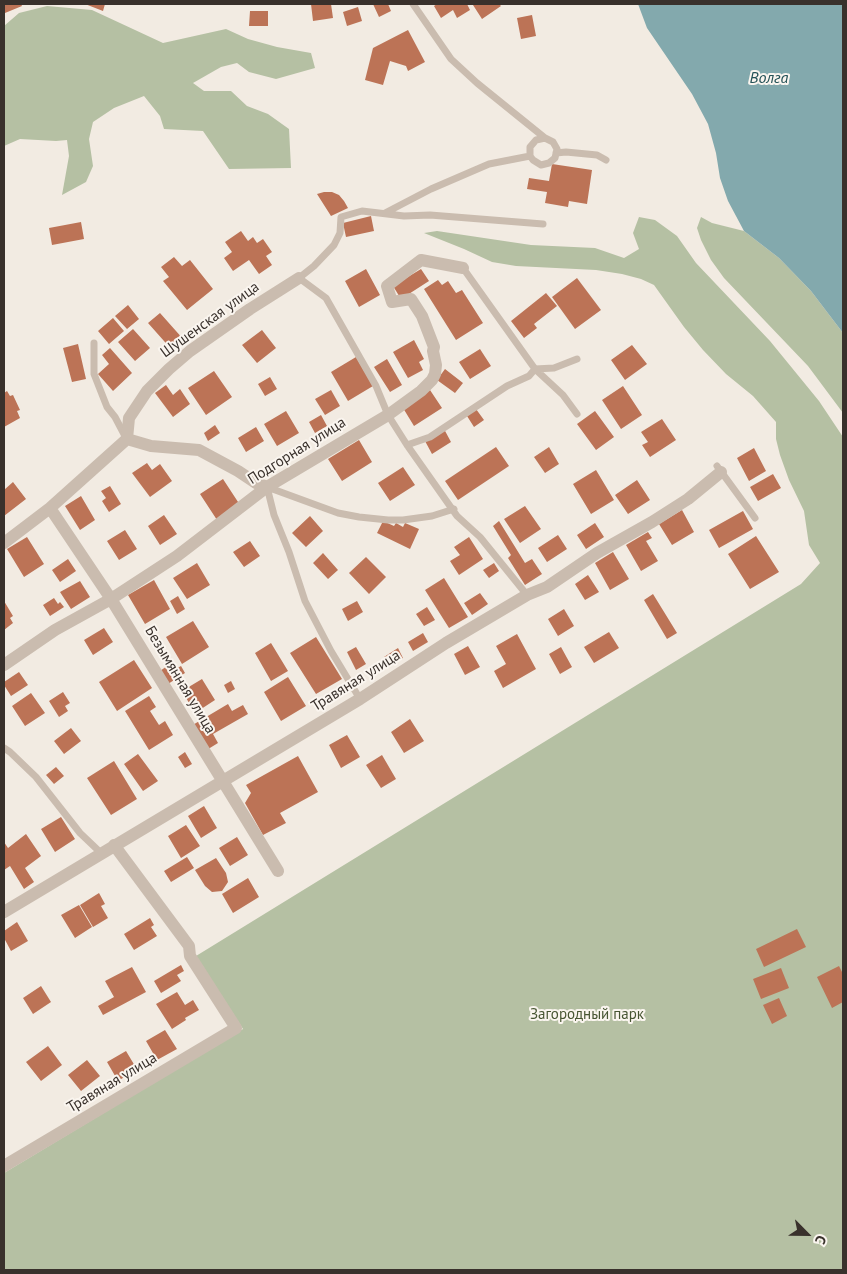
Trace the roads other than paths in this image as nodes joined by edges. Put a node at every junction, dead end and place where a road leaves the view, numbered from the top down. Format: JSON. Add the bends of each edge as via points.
{"nodes":[{"id":1,"x":413,"y":4,"type":"edge"},
{"id":2,"x":545,"y":138,"type":"junction"},
{"id":3,"x":556,"y":154,"type":"junction"},
{"id":4,"x":530,"y":156,"type":"junction"},
{"id":5,"x":606,"y":160,"type":"dead end"},
{"id":6,"x":385,"y":214,"type":"junction"},
{"id":7,"x":543,"y":224,"type":"dead end"},
{"id":8,"x":463,"y":268,"type":"joint"},
{"id":9,"x":299,"y":278,"type":"junction"},
{"id":10,"x":94,"y":343,"type":"dead end"},
{"id":11,"x":576,"y":359,"type":"dead end"},
{"id":12,"x":535,"y":368,"type":"junction"},
{"id":13,"x":577,"y":414,"type":"dead end"},
{"id":14,"x":388,"y":415,"type":"junction"},
{"id":15,"x":127,"y":439,"type":"junction"},
{"id":16,"x":407,"y":445,"type":"junction"},
{"id":17,"x":719,"y":470,"type":"joint"},
{"id":18,"x":267,"y":487,"type":"junction"},
{"id":19,"x":50,"y":508,"type":"junction"},
{"id":20,"x":454,"y":509,"type":"junction"},
{"id":21,"x":755,"y":518,"type":"dead end"},
{"id":22,"x":4,"y":543,"type":"edge"},
{"id":23,"x":528,"y":594,"type":"junction"},
{"id":24,"x":111,"y":599,"type":"junction"},
{"id":25,"x":4,"y":665,"type":"edge"},
{"id":26,"x":360,"y":699,"type":"junction"},
{"id":27,"x":4,"y":748,"type":"edge"},
{"id":28,"x":222,"y":782,"type":"junction"},
{"id":29,"x":114,"y":845,"type":"junction"},
{"id":30,"x":101,"y":853,"type":"junction"},
{"id":31,"x":278,"y":871,"type":"dead end"},
{"id":32,"x":4,"y":912,"type":"edge"},
{"id":33,"x":4,"y":1166,"type":"edge"}],
"edges":[{"from":1,"to":2,"type":"lane","via":[[451,59]]},
{"from":2,"to":3,"type":"lane","via":[[553,142]]},
{"from":2,"to":4,"type":"lane","via":[[532,143]]},
{"from":3,"to":4,"type":"lane","via":[[545,165]]},
{"from":3,"to":5,"type":"lane","via":[[597,155]]},
{"from":4,"to":6,"type":"lane","via":[[489,164],[431,189]]},
{"from":6,"to":7,"type":"lane"},
{"from":6,"to":9,"type":"lane","via":[[362,210],[341,217],[340,233],[334,245]]},
{"from":8,"to":12,"type":"lane"},
{"from":8,"to":14,"type":"street","name":"Подгорная улица","via":[[421,260],[387,286],[392,302],[411,299],[422,316],[434,347],[436,365],[432,380]]},
{"from":9,"to":14,"type":"lane","via":[[326,298],[376,386]]},
{"from":9,"to":15,"type":"street","name":"Шушенская улица","via":[[190,351],[169,369],[147,391],[129,418]]},
{"from":10,"to":15,"type":"lane","via":[[94,374],[100,394]]},
{"from":11,"to":12,"type":"lane","via":[[554,368]]},
{"from":12,"to":13,"type":"lane","via":[[563,394]]},
{"from":12,"to":16,"type":"lane","via":[[529,376],[507,386],[430,437]]},
{"from":14,"to":16,"type":"lane"},
{"from":14,"to":18,"type":"street","name":"Подгорная улица"},
{"from":15,"to":18,"type":"street","via":[[150,446],[199,450]]},
{"from":15,"to":19,"type":"street"},
{"from":16,"to":20,"type":"lane"},
{"from":17,"to":21,"type":"lane"},
{"from":17,"to":23,"type":"street","name":"Травяная улица","via":[[688,499],[547,587]]},
{"from":18,"to":20,"type":"lane","via":[[330,511],[359,517],[403,520]]},
{"from":18,"to":24,"type":"street","name":"Подгорная улица","via":[[177,556]]},
{"from":18,"to":26,"type":"lane","via":[[305,601]]},
{"from":19,"to":22,"type":"street"},
{"from":19,"to":24,"type":"street","name":"Безымянная улица"},
{"from":20,"to":23,"type":"lane"},
{"from":23,"to":26,"type":"street","name":"Травяная улица"},
{"from":24,"to":25,"type":"street","name":"Подгорная улица","via":[[55,630]]},
{"from":24,"to":28,"type":"street","name":"Безымянная улица"},
{"from":26,"to":28,"type":"street","name":"Травяная улица"},
{"from":27,"to":30,"type":"lane","via":[[36,776],[80,833]]},
{"from":28,"to":29,"type":"street","name":"Травяная улица"},
{"from":28,"to":31,"type":"street","name":"Безымянная улица"},
{"from":29,"to":30,"type":"street","name":"Травяная улица"},
{"from":29,"to":33,"type":"street","name":"Травяная улица","via":[[189,946],[190,956],[236,1028]]},
{"from":30,"to":32,"type":"street","name":"Травяная улица"}]}
